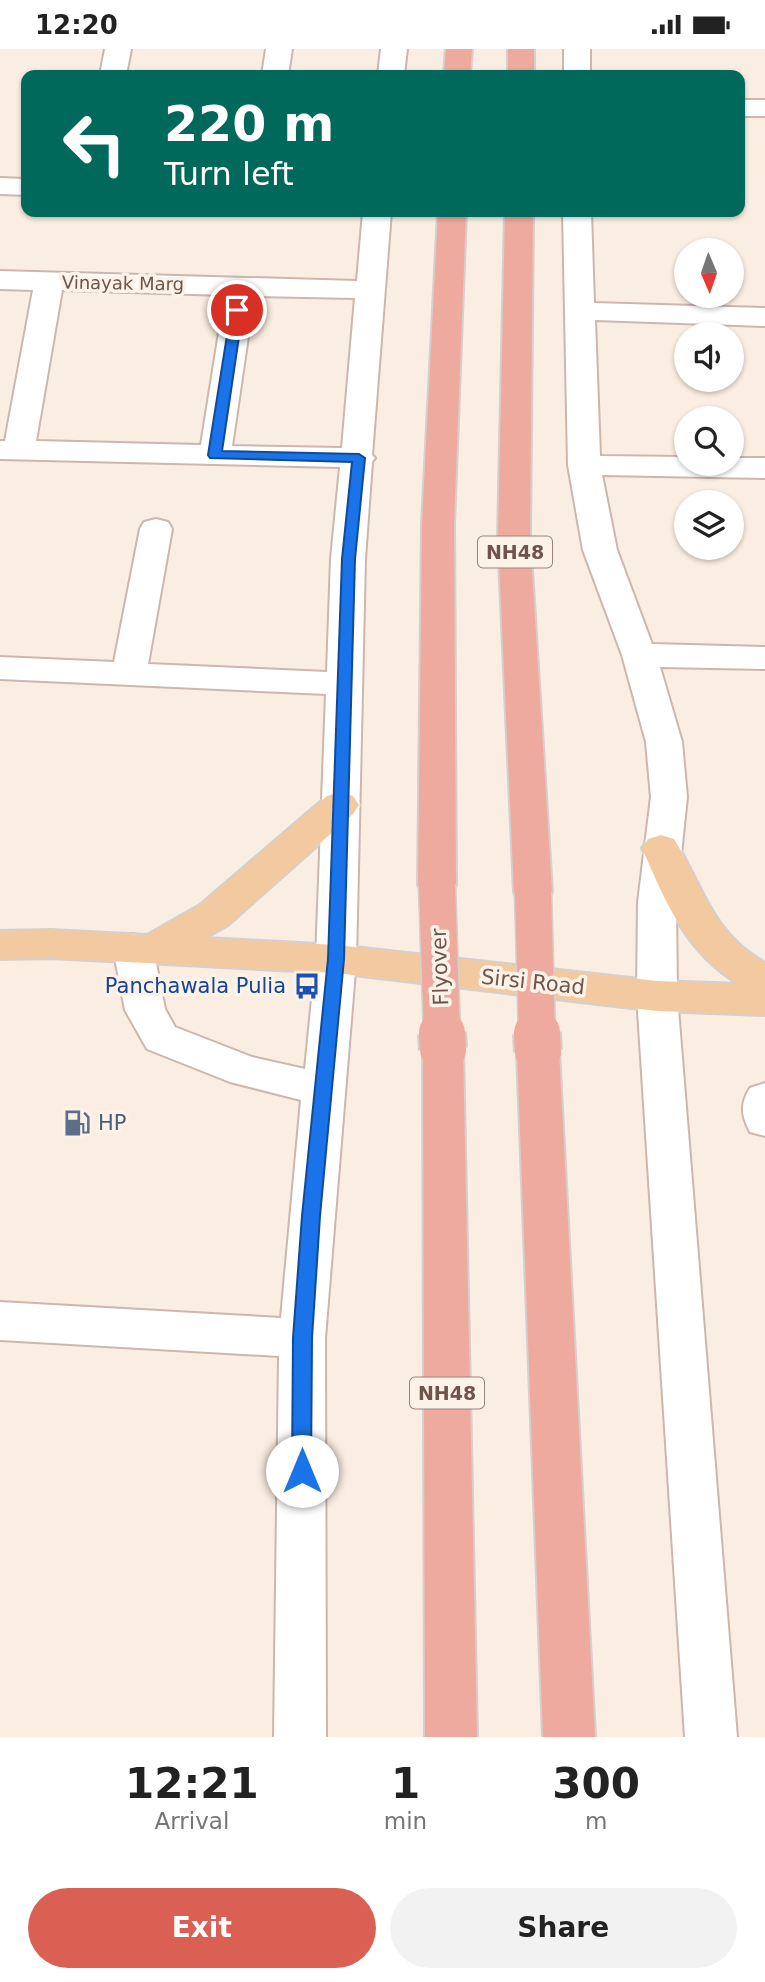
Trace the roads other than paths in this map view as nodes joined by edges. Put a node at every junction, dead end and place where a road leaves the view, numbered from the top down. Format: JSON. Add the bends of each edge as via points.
{"nodes":[{"id":1,"x":118,"y":49,"type":"edge"},
{"id":2,"x":279,"y":49,"type":"edge"},
{"id":3,"x":394,"y":49,"type":"edge"},
{"id":4,"x":458,"y":49,"type":"edge"},
{"id":5,"x":521,"y":49,"type":"edge"},
{"id":6,"x":577,"y":49,"type":"edge"},
{"id":7,"x":114,"y":70,"type":"edge"},
{"id":8,"x":276,"y":70,"type":"edge"},
{"id":9,"x":392,"y":70,"type":"edge"},
{"id":10,"x":457,"y":70,"type":"edge"},
{"id":11,"x":521,"y":70,"type":"edge"},
{"id":12,"x":576,"y":70,"type":"edge"},
{"id":13,"x":745,"y":108,"type":"edge"},
{"id":14,"x":765,"y":108,"type":"edge"},
{"id":15,"x":0,"y":186,"type":"edge"},
{"id":16,"x":21,"y":187,"type":"edge"},
{"id":17,"x":377,"y":217,"type":"edge"},
{"id":18,"x":452,"y":217,"type":"edge"},
{"id":19,"x":519,"y":217,"type":"edge"},
{"id":20,"x":578,"y":217,"type":"edge"},
{"id":21,"x":0,"y":280,"type":"edge"},
{"id":22,"x":49,"y":281,"type":"junction"},
{"id":23,"x":241,"y":285,"type":"junction"},
{"id":24,"x":371,"y":290,"type":"junction"},
{"id":25,"x":578,"y":311,"type":"junction"},
{"id":26,"x":765,"y":317,"type":"edge"},
{"id":27,"x":10,"y":450,"type":"edge"},
{"id":28,"x":215,"y":455,"type":"junction"},
{"id":29,"x":359,"y":458,"type":"junction"},
{"id":30,"x":584,"y":465,"type":"junction"},
{"id":31,"x":765,"y":468,"type":"edge"},
{"id":32,"x":156,"y":529,"type":"dead end"},
{"id":33,"x":639,"y":655,"type":"junction"},
{"id":34,"x":765,"y":658,"type":"edge"},
{"id":35,"x":0,"y":668,"type":"edge"},
{"id":36,"x":129,"y":674,"type":"junction"},
{"id":37,"x":345,"y":684,"type":"junction"},
{"id":38,"x":340,"y":805,"type":"junction"},
{"id":39,"x":661,"y":848,"type":"junction"},
{"id":40,"x":0,"y":924,"type":"edge"},
{"id":41,"x":51,"y":944,"type":"junction"},
{"id":42,"x":0,"y":945,"type":"edge"},
{"id":43,"x":143,"y":949,"type":"junction"},
{"id":44,"x":336,"y":959,"type":"junction"},
{"id":45,"x":765,"y":981,"type":"edge"},
{"id":46,"x":657,"y":996,"type":"junction"},
{"id":47,"x":765,"y":1000,"type":"edge"},
{"id":48,"x":324,"y":1089,"type":"junction"},
{"id":49,"x":765,"y":1099,"type":"edge"},
{"id":50,"x":765,"y":1120,"type":"edge"},
{"id":51,"x":0,"y":1321,"type":"edge"},
{"id":52,"x":302,"y":1338,"type":"junction"},
{"id":53,"x":300,"y":1737,"type":"edge"},
{"id":54,"x":451,"y":1737,"type":"edge"},
{"id":55,"x":569,"y":1737,"type":"edge"},
{"id":56,"x":711,"y":1737,"type":"edge"}],
"edges":[{"from":1,"to":7,"type":"street"},
{"from":2,"to":8,"type":"street"},
{"from":3,"to":9,"type":"street"},
{"from":4,"to":10,"type":"highway"},
{"from":5,"to":11,"type":"highway"},
{"from":6,"to":12,"type":"street"},
{"from":13,"to":14,"type":"street"},
{"from":15,"to":16,"type":"street"},
{"from":17,"to":24,"type":"street"},
{"from":18,"to":54,"type":"highway","name":"Flyover","number":"NH48","bridge":true,"via":[[438,524],[438,885]]},
{"from":19,"to":55,"type":"highway","number":"NH48","bridge":true,"via":[[514,537]]},
{"from":20,"to":25,"type":"street"},
{"from":21,"to":22,"type":"street","name":"Vinayak Marg"},
{"from":22,"to":23,"type":"street","name":"Vinayak Marg"},
{"from":22,"to":27,"type":"street"},
{"from":23,"to":24,"type":"street","name":"Vinayak Marg"},
{"from":23,"to":28,"type":"street"},
{"from":24,"to":29,"type":"street"},
{"from":25,"to":26,"type":"street"},
{"from":25,"to":30,"type":"street"},
{"from":27,"to":28,"type":"street"},
{"from":28,"to":29,"type":"street"},
{"from":29,"to":37,"type":"street","via":[[348,559]]},
{"from":30,"to":31,"type":"street"},
{"from":30,"to":33,"type":"street","via":[[600,550]]},
{"from":32,"to":36,"type":"street"},
{"from":33,"to":34,"type":"street"},
{"from":33,"to":39,"type":"street","via":[[664,742],[669,797]]},
{"from":35,"to":36,"type":"street"},
{"from":36,"to":37,"type":"street"},
{"from":37,"to":38,"type":"street"},
{"from":38,"to":43,"type":"main road","via":[[214,915]]},
{"from":38,"to":44,"type":"street"},
{"from":39,"to":45,"type":"main road","via":[[694,920],[710,943],[741,969]]},
{"from":39,"to":46,"type":"street","via":[[655,937]]},
{"from":40,"to":41,"type":"main road","name":"Sirsi Road"},
{"from":41,"to":42,"type":"main road","name":"Sirsi Road"},
{"from":41,"to":43,"type":"main road","name":"Sirsi Road"},
{"from":43,"to":44,"type":"main road","name":"Sirsi Road"},
{"from":43,"to":48,"type":"street","via":[[145,1010],[161,1038],[245,1071]]},
{"from":44,"to":46,"type":"main road","name":"Sirsi Road"},
{"from":44,"to":48,"type":"street"},
{"from":46,"to":47,"type":"main road","name":"Sirsi Road"},
{"from":46,"to":56,"type":"street"},
{"from":48,"to":52,"type":"street"},
{"from":49,"to":50,"type":"street"},
{"from":51,"to":52,"type":"street"},
{"from":52,"to":53,"type":"street"}]}
